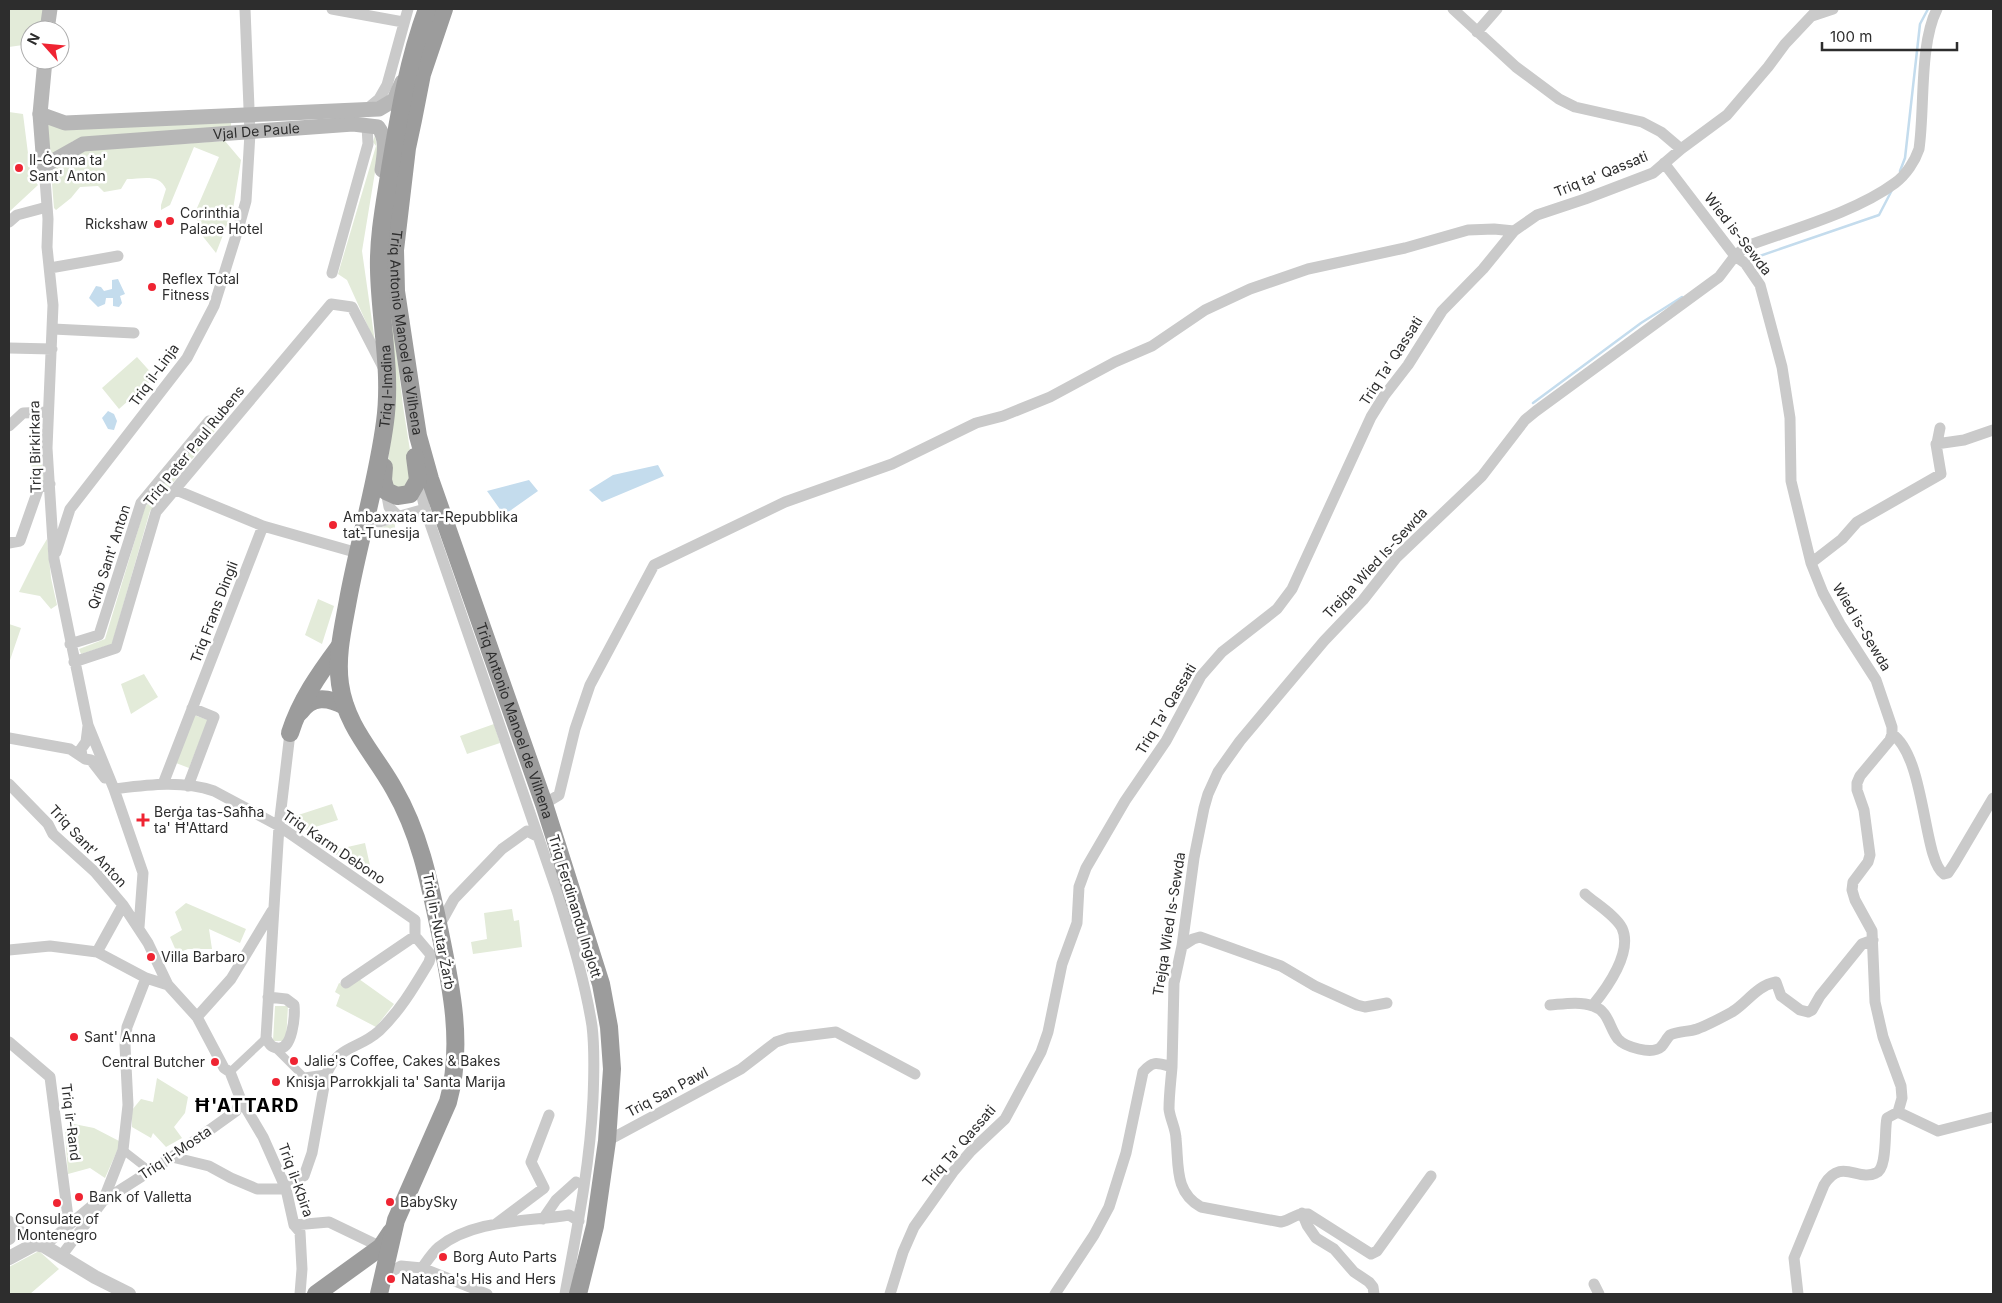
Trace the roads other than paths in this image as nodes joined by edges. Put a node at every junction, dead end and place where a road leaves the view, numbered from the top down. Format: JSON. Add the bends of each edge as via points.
{"nodes":[{"id":1,"x":246,"y":9,"type":"edge"},
{"id":2,"x":332,"y":9,"type":"edge"},
{"id":3,"x":408,"y":9,"type":"edge"},
{"id":4,"x":427,"y":9,"type":"edge"},
{"id":5,"x":444,"y":9,"type":"edge"},
{"id":6,"x":1453,"y":9,"type":"edge"},
{"id":7,"x":1497,"y":9,"type":"edge"},
{"id":8,"x":1833,"y":9,"type":"edge"},
{"id":9,"x":1937,"y":9,"type":"edge"},
{"id":10,"x":1815,"y":12,"type":"edge"},
{"id":11,"x":403,"y":22,"type":"junction"},
{"id":12,"x":1478,"y":32,"type":"junction"},
{"id":13,"x":409,"y":67,"type":"junction"},
{"id":14,"x":43,"y":70,"type":"edge"},
{"id":15,"x":367,"y":109,"type":"junction"},
{"id":16,"x":40,"y":114,"type":"junction"},
{"id":17,"x":248,"y":114,"type":"junction"},
{"id":18,"x":367,"y":126,"type":"junction"},
{"id":19,"x":250,"y":133,"type":"junction"},
{"id":20,"x":1681,"y":149,"type":"junction"},
{"id":21,"x":1664,"y":163,"type":"junction"},
{"id":22,"x":44,"y":166,"type":"junction"},
{"id":23,"x":47,"y":208,"type":"junction"},
{"id":24,"x":9,"y":222,"type":"edge"},
{"id":25,"x":382,"y":222,"type":"junction"},
{"id":26,"x":1514,"y":231,"type":"junction"},
{"id":27,"x":118,"y":256,"type":"dead end"},
{"id":28,"x":1734,"y":256,"type":"junction"},
{"id":29,"x":50,"y":268,"type":"junction"},
{"id":30,"x":332,"y":272,"type":"dead end"},
{"id":31,"x":396,"y":291,"type":"junction"},
{"id":32,"x":53,"y":329,"type":"junction"},
{"id":33,"x":134,"y":333,"type":"dead end"},
{"id":34,"x":9,"y":348,"type":"edge"},
{"id":35,"x":52,"y":349,"type":"junction"},
{"id":36,"x":388,"y":380,"type":"junction"},
{"id":37,"x":48,"y":412,"type":"junction"},
{"id":38,"x":209,"y":421,"type":"dead end"},
{"id":39,"x":9,"y":426,"type":"edge"},
{"id":40,"x":1940,"y":428,"type":"dead end"},
{"id":41,"x":1993,"y":430,"type":"edge"},
{"id":42,"x":1937,"y":444,"type":"junction"},
{"id":43,"x":418,"y":480,"type":"junction"},
{"id":44,"x":50,"y":484,"type":"junction"},
{"id":45,"x":176,"y":490,"type":"junction"},
{"id":46,"x":386,"y":491,"type":"junction"},
{"id":47,"x":424,"y":509,"type":"junction"},
{"id":48,"x":398,"y":517,"type":"junction"},
{"id":49,"x":379,"y":522,"type":"dead end"},
{"id":50,"x":263,"y":526,"type":"junction"},
{"id":51,"x":9,"y":543,"type":"edge"},
{"id":52,"x":354,"y":551,"type":"junction"},
{"id":53,"x":54,"y":559,"type":"junction"},
{"id":54,"x":1811,"y":563,"type":"junction"},
{"id":55,"x":70,"y":644,"type":"junction"},
{"id":56,"x":339,"y":647,"type":"junction"},
{"id":57,"x":74,"y":662,"type":"junction"},
{"id":58,"x":345,"y":706,"type":"junction"},
{"id":59,"x":192,"y":708,"type":"junction"},
{"id":60,"x":290,"y":733,"type":"junction"},
{"id":61,"x":1892,"y":734,"type":"junction"},
{"id":62,"x":9,"y":738,"type":"edge"},
{"id":63,"x":87,"y":750,"type":"junction"},
{"id":64,"x":9,"y":784,"type":"edge"},
{"id":65,"x":163,"y":784,"type":"junction"},
{"id":66,"x":188,"y":786,"type":"junction"},
{"id":67,"x":114,"y":789,"type":"junction"},
{"id":68,"x":1993,"y":798,"type":"edge"},
{"id":69,"x":544,"y":804,"type":"junction"},
{"id":70,"x":279,"y":826,"type":"junction"},
{"id":71,"x":538,"y":836,"type":"junction"},
{"id":72,"x":1585,"y":894,"type":"dead end"},
{"id":73,"x":123,"y":905,"type":"junction"},
{"id":74,"x":273,"y":909,"type":"junction"},
{"id":75,"x":438,"y":926,"type":"junction"},
{"id":76,"x":139,"y":927,"type":"junction"},
{"id":77,"x":414,"y":936,"type":"junction"},
{"id":78,"x":1873,"y":940,"type":"junction"},
{"id":79,"x":1182,"y":946,"type":"junction"},
{"id":80,"x":9,"y":950,"type":"edge"},
{"id":81,"x":97,"y":952,"type":"junction"},
{"id":82,"x":146,"y":978,"type":"junction"},
{"id":83,"x":346,"y":983,"type":"dead end"},
{"id":84,"x":168,"y":985,"type":"junction"},
{"id":85,"x":268,"y":997,"type":"junction"},
{"id":86,"x":1387,"y":1003,"type":"dead end"},
{"id":87,"x":1550,"y":1005,"type":"dead end"},
{"id":88,"x":1593,"y":1005,"type":"junction"},
{"id":89,"x":197,"y":1017,"type":"junction"},
{"id":90,"x":9,"y":1042,"type":"edge"},
{"id":91,"x":270,"y":1044,"type":"junction"},
{"id":92,"x":1172,"y":1067,"type":"junction"},
{"id":93,"x":230,"y":1072,"type":"junction"},
{"id":94,"x":915,"y":1074,"type":"dead end"},
{"id":95,"x":326,"y":1075,"type":"junction"},
{"id":96,"x":305,"y":1078,"type":"joint"},
{"id":97,"x":240,"y":1100,"type":"junction"},
{"id":98,"x":1898,"y":1112,"type":"junction"},
{"id":99,"x":549,"y":1115,"type":"dead end"},
{"id":100,"x":1993,"y":1117,"type":"edge"},
{"id":101,"x":607,"y":1140,"type":"junction"},
{"id":102,"x":123,"y":1150,"type":"junction"},
{"id":103,"x":172,"y":1157,"type":"junction"},
{"id":104,"x":150,"y":1170,"type":"junction"},
{"id":105,"x":1431,"y":1176,"type":"dead end"},
{"id":106,"x":576,"y":1182,"type":"dead end"},
{"id":107,"x":544,"y":1188,"type":"junction"},
{"id":108,"x":286,"y":1189,"type":"junction"},
{"id":109,"x":556,"y":1200,"type":"junction"},
{"id":110,"x":103,"y":1201,"type":"junction"},
{"id":111,"x":1302,"y":1213,"type":"junction"},
{"id":112,"x":543,"y":1219,"type":"junction"},
{"id":113,"x":579,"y":1221,"type":"junction"},
{"id":114,"x":396,"y":1222,"type":"junction"},
{"id":115,"x":294,"y":1224,"type":"junction"},
{"id":116,"x":496,"y":1224,"type":"junction"},
{"id":117,"x":69,"y":1225,"type":"junction"},
{"id":118,"x":11,"y":1228,"type":"edge"},
{"id":119,"x":39,"y":1245,"type":"junction"},
{"id":120,"x":381,"y":1247,"type":"junction"},
{"id":121,"x":62,"y":1255,"type":"junction"},
{"id":122,"x":9,"y":1258,"type":"edge"},
{"id":123,"x":422,"y":1268,"type":"junction"},
{"id":124,"x":384,"y":1276,"type":"junction"},
{"id":125,"x":482,"y":1293,"type":"edge"},
{"id":126,"x":129,"y":1294,"type":"edge"},
{"id":127,"x":300,"y":1294,"type":"edge"},
{"id":128,"x":316,"y":1294,"type":"edge"},
{"id":129,"x":379,"y":1294,"type":"edge"},
{"id":130,"x":565,"y":1294,"type":"edge"},
{"id":131,"x":578,"y":1294,"type":"edge"},
{"id":132,"x":890,"y":1294,"type":"edge"},
{"id":133,"x":1055,"y":1294,"type":"edge"},
{"id":134,"x":1374,"y":1294,"type":"edge"},
{"id":135,"x":1798,"y":1294,"type":"edge"}],
"edges":[{"from":1,"to":17,"type":"street","name":"Triq il-Linja"},
{"from":2,"to":11,"type":"street"},
{"from":3,"to":11,"type":"street"},
{"from":4,"to":13,"type":"highway","name":"Triq l-Imdina"},
{"from":5,"to":31,"type":"highway","name":"Triq Antonio Manoel de Vilhena","via":[[422,74],[407,148],[395,250]]},
{"from":6,"to":12,"type":"street"},
{"from":7,"to":12,"type":"street"},
{"from":8,"to":10,"type":"street"},
{"from":9,"to":28,"type":"street","name":"Trejqa Wied Is-Sewda","via":[[1929,30],[1921,137],[1914,162],[1896,182],[1860,204],[1747,246]]},
{"from":10,"to":20,"type":"street","name":"Triq ta' Qassati","via":[[1728,115]]},
{"from":11,"to":15,"type":"street","via":[[387,85],[379,99]]},
{"from":12,"to":20,"type":"street","via":[[1516,67],[1559,99],[1576,107],[1642,122],[1661,132]]},
{"from":13,"to":15,"type":"main road","name":"Vjal De Paule","via":[[394,100],[379,109]]},
{"from":13,"to":25,"type":"highway","name":"Triq l-Imdina"},
{"from":14,"to":16,"type":"main road"},
{"from":15,"to":17,"type":"main road","name":"Vjal De Paule"},
{"from":16,"to":17,"type":"main road","name":"Vjal De Paule","via":[[64,123]]},
{"from":16,"to":22,"type":"main road"},
{"from":17,"to":19,"type":"street","name":"Triq il-Linja"},
{"from":18,"to":19,"type":"main road","name":"Vjal De Paule","via":[[353,124]]},
{"from":18,"to":25,"type":"main road","via":[[378,127],[385,140],[379,203]]},
{"from":18,"to":30,"type":"street","via":[[368,144]]},
{"from":19,"to":22,"type":"main road","name":"Vjal De Paule","via":[[83,144]]},
{"from":19,"to":53,"type":"street","name":"Triq il-Linja","via":[[246,201],[214,306],[187,358],[70,509]]},
{"from":20,"to":21,"type":"street","name":"Triq ta' Qassati"},
{"from":21,"to":26,"type":"street","name":"Triq ta' Qassati","via":[[1653,173],[1537,215]]},
{"from":21,"to":28,"type":"street","name":"Wied is-Sewda"},
{"from":22,"to":23,"type":"street","name":"Triq Birkirkara"},
{"from":23,"to":24,"type":"street","via":[[17,215]]},
{"from":23,"to":29,"type":"street","name":"Triq Birkirkara"},
{"from":25,"to":36,"type":"highway","name":"Triq l-Imdina","via":[[379,269]]},
{"from":26,"to":69,"type":"street","via":[[1468,230],[1405,248],[1308,269],[1250,289],[1205,310],[1152,346],[1050,397],[976,423],[892,464],[785,502],[654,565],[590,685],[558,795]]},
{"from":26,"to":132,"type":"street","name":"Triq Ta' Qassati","via":[[1442,311],[1384,396],[1371,417],[1289,594],[1277,609],[1222,652],[1201,676],[1166,741],[1088,863],[1079,887],[1077,924],[1062,964],[1041,1052],[1004,1119],[953,1172],[914,1227]]},
{"from":27,"to":29,"type":"street"},
{"from":28,"to":54,"type":"street","name":"Wied is-Sewda","via":[[1745,263],[1760,285],[1782,367],[1790,418],[1791,481]]},
{"from":28,"to":79,"type":"street","name":"Trejqa Wied Is-Sewda","via":[[1719,277],[1525,420],[1491,466],[1403,550],[1240,741],[1218,772],[1208,794],[1194,858]]},
{"from":29,"to":32,"type":"street","name":"Triq Birkirkara"},
{"from":31,"to":43,"type":"highway","via":[[397,334]]},
{"from":31,"to":69,"type":"highway","name":"Triq Antonio Manoel de Vilhena","via":[[418,436],[430,479]]},
{"from":32,"to":33,"type":"street"},
{"from":32,"to":35,"type":"street","name":"Triq Birkirkara"},
{"from":34,"to":35,"type":"street"},
{"from":35,"to":37,"type":"street","name":"Triq Birkirkara"},
{"from":36,"to":45,"type":"street","name":"Triq Peter Paul Rubens","via":[[352,307],[331,304]]},
{"from":36,"to":46,"type":"highway","via":[[383,480]]},
{"from":36,"to":52,"type":"highway","name":"Triq l-Imdina","via":[[386,420],[378,466]]},
{"from":37,"to":39,"type":"street","via":[[23,413]]},
{"from":37,"to":44,"type":"street","name":"Triq Birkirkara"},
{"from":38,"to":55,"type":"street","name":"Qrib Sant' Anton","via":[[141,503],[99,635]]},
{"from":40,"to":42,"type":"street"},
{"from":41,"to":42,"type":"street","via":[[1964,440]]},
{"from":42,"to":54,"type":"street","via":[[1941,474],[1857,522],[1842,539]]},
{"from":43,"to":46,"type":"highway","via":[[410,494],[397,496]]},
{"from":43,"to":47,"type":"street","name":"Triq Ferdinandu Inglott"},
{"from":44,"to":51,"type":"street","via":[[39,487],[20,541]]},
{"from":44,"to":53,"type":"street","name":"Triq Birkirkara"},
{"from":45,"to":50,"type":"street"},
{"from":45,"to":57,"type":"street","name":"Triq Peter Paul Rubens","via":[[156,512],[116,648]]},
{"from":46,"to":48,"type":"street","via":[[389,507]]},
{"from":47,"to":48,"type":"street"},
{"from":47,"to":71,"type":"street","name":"Triq Ferdinandu Inglott"},
{"from":48,"to":49,"type":"street"},
{"from":50,"to":52,"type":"street"},
{"from":50,"to":59,"type":"street","name":"Triq Frans Dingli"},
{"from":52,"to":56,"type":"highway","name":"Triq l-Imdina"},
{"from":53,"to":55,"type":"street","name":"Triq Birkirkara"},
{"from":54,"to":61,"type":"street","name":"Wied is-Sewda","via":[[1840,624],[1876,680]]},
{"from":55,"to":57,"type":"street","name":"Triq Birkirkara"},
{"from":56,"to":58,"type":"highway","name":"Triq in-Nutar Żarb","via":[[340,684]]},
{"from":56,"to":60,"type":"highway","via":[[297,711]]},
{"from":57,"to":63,"type":"street","name":"Triq Birkirkara","via":[[88,725]]},
{"from":58,"to":60,"type":"highway","via":[[332,699],[314,700],[304,706]]},
{"from":58,"to":75,"type":"highway","name":"Triq in-Nutar Żarb","via":[[353,726],[394,789],[407,816],[426,863]]},
{"from":59,"to":65,"type":"street","name":"Triq Frans Dingli"},
{"from":59,"to":66,"type":"street","via":[[214,717]]},
{"from":60,"to":70,"type":"street"},
{"from":61,"to":68,"type":"street","name":"Wied is-Sewda","via":[[1900,740],[1912,768],[1940,872],[1948,873]]},
{"from":61,"to":78,"type":"street","via":[[1857,783],[1870,855],[1853,882],[1852,890],[1870,924]]},
{"from":62,"to":63,"type":"street"},
{"from":63,"to":67,"type":"street","name":"Triq Birkirkara"},
{"from":64,"to":73,"type":"street","name":"Triq Sant' Anton"},
{"from":65,"to":66,"type":"street","name":"Triq Karm Debono"},
{"from":65,"to":67,"type":"street","name":"Triq Karm Debono"},
{"from":66,"to":70,"type":"street","name":"Triq Karm Debono","via":[[214,791]]},
{"from":67,"to":76,"type":"street","name":"Triq Birkirkara","via":[[143,873]]},
{"from":69,"to":101,"type":"highway","name":"Triq Antonio Manoel de Vilhena","via":[[601,984],[612,1069]]},
{"from":70,"to":74,"type":"street"},
{"from":70,"to":77,"type":"street","name":"Triq Karm Debono","via":[[415,920]]},
{"from":71,"to":75,"type":"street","via":[[527,831],[502,849],[454,899]]},
{"from":71,"to":113,"type":"street","name":"Triq Ferdinandu Inglott","via":[[572,939],[592,1028],[594,1063],[590,1156]]},
{"from":72,"to":88,"type":"street","via":[[1622,928],[1624,940],[1614,975]]},
{"from":73,"to":76,"type":"street","name":"Triq Sant' Anton"},
{"from":73,"to":81,"type":"street"},
{"from":74,"to":85,"type":"street"},
{"from":74,"to":89,"type":"street","via":[[231,979]]},
{"from":75,"to":114,"type":"highway","name":"Triq in-Nutar Żarb","via":[[449,976],[455,1032],[452,1085],[439,1125]]},
{"from":76,"to":84,"type":"street","name":"Triq Sant' Anton"},
{"from":77,"to":83,"type":"street"},
{"from":77,"to":95,"type":"street","name":"Triq Karm Debono","via":[[431,955],[404,1004],[376,1034],[342,1052]]},
{"from":78,"to":88,"type":"street","via":[[1862,944],[1812,1010],[1800,1010],[1781,996],[1776,982],[1768,983],[1732,1012],[1698,1029],[1670,1035],[1657,1050],[1625,1044],[1618,1038],[1606,1015]]},
{"from":78,"to":98,"type":"street","via":[[1878,1018],[1902,1086]]},
{"from":79,"to":86,"type":"street","via":[[1200,937],[1281,966],[1357,1005],[1365,1007]]},
{"from":79,"to":92,"type":"street","name":"Trejqa Wied Is-Sewda","via":[[1172,993]]},
{"from":80,"to":81,"type":"street","via":[[50,946]]},
{"from":81,"to":82,"type":"street"},
{"from":82,"to":84,"type":"street"},
{"from":82,"to":102,"type":"street","via":[[127,1027],[128,1105]]},
{"from":84,"to":89,"type":"street","name":"Triq il-Kbira"},
{"from":85,"to":91,"type":"street"},
{"from":85,"to":91,"type":"street","via":[[291,1001],[294,1010],[287,1046],[281,1049]]},
{"from":87,"to":88,"type":"street"},
{"from":89,"to":93,"type":"street","name":"Triq il-Kbira","via":[[224,1068]]},
{"from":90,"to":117,"type":"street","name":"Triq ir-Rand","via":[[50,1077]]},
{"from":91,"to":93,"type":"street"},
{"from":91,"to":96,"type":"street"},
{"from":92,"to":111,"type":"street","name":"Trejqa Wied Is-Sewda","via":[[1169,1108],[1176,1137],[1177,1166],[1185,1193],[1191,1201],[1214,1210],[1281,1222]]},
{"from":92,"to":133,"type":"street","via":[[1156,1063],[1143,1072],[1126,1154],[1109,1207],[1094,1236]]},
{"from":93,"to":97,"type":"street","name":"Triq il-Kbira"},
{"from":94,"to":101,"type":"street","name":"Triq San Pawl","via":[[836,1032],[802,1035],[776,1042],[741,1069]]},
{"from":95,"to":96,"type":"street"},
{"from":95,"to":108,"type":"street","via":[[312,1153],[304,1176],[289,1180]]},
{"from":97,"to":103,"type":"street","name":"Triq il-Mosta","via":[[236,1111]]},
{"from":97,"to":108,"type":"street","name":"Triq il-Kbira","via":[[263,1137]]},
{"from":98,"to":100,"type":"street","via":[[1938,1131]]},
{"from":98,"to":135,"type":"street","via":[[1887,1118],[1884,1160],[1877,1173],[1835,1173],[1824,1185],[1794,1258]]},
{"from":99,"to":107,"type":"street","via":[[531,1162]]},
{"from":101,"to":131,"type":"highway","name":"Triq Antonio Manoel de Vilhena","via":[[595,1226]]},
{"from":102,"to":104,"type":"street"},
{"from":102,"to":110,"type":"street"},
{"from":103,"to":104,"type":"street","name":"Triq il-Mosta"},
{"from":103,"to":108,"type":"street","via":[[209,1166],[257,1189]]},
{"from":104,"to":110,"type":"street","name":"Triq il-Mosta"},
{"from":105,"to":111,"type":"street","via":[[1375,1253],[1368,1253],[1318,1219]]},
{"from":106,"to":109,"type":"street"},
{"from":107,"to":109,"type":"street"},
{"from":107,"to":116,"type":"street"},
{"from":108,"to":115,"type":"street","name":"Triq il-Kbira"},
{"from":109,"to":112,"type":"street"},
{"from":110,"to":117,"type":"street","name":"Triq il-Mosta"},
{"from":110,"to":121,"type":"street","name":"Triq il-Mosta"},
{"from":111,"to":134,"type":"street","via":[[1316,1238],[1334,1249],[1354,1272],[1369,1282]]},
{"from":112,"to":113,"type":"street","via":[[568,1215]]},
{"from":112,"to":116,"type":"street"},
{"from":113,"to":130,"type":"street"},
{"from":114,"to":120,"type":"highway"},
{"from":114,"to":124,"type":"highway"},
{"from":115,"to":120,"type":"street","via":[[329,1222]]},
{"from":115,"to":127,"type":"street","name":"Triq il-Kbira","via":[[300,1232]]},
{"from":116,"to":123,"type":"street","via":[[466,1232],[440,1246]]},
{"from":117,"to":119,"type":"street","name":"Triq il-Mosta"},
{"from":118,"to":119,"type":"street"},
{"from":119,"to":121,"type":"street"},
{"from":119,"to":122,"type":"street","name":"Triq il-Mosta"},
{"from":120,"to":128,"type":"highway"},
{"from":121,"to":126,"type":"street","via":[[81,1269]]},
{"from":123,"to":124,"type":"street","via":[[401,1266]]},
{"from":123,"to":125,"type":"street"},
{"from":124,"to":129,"type":"highway"}]}
